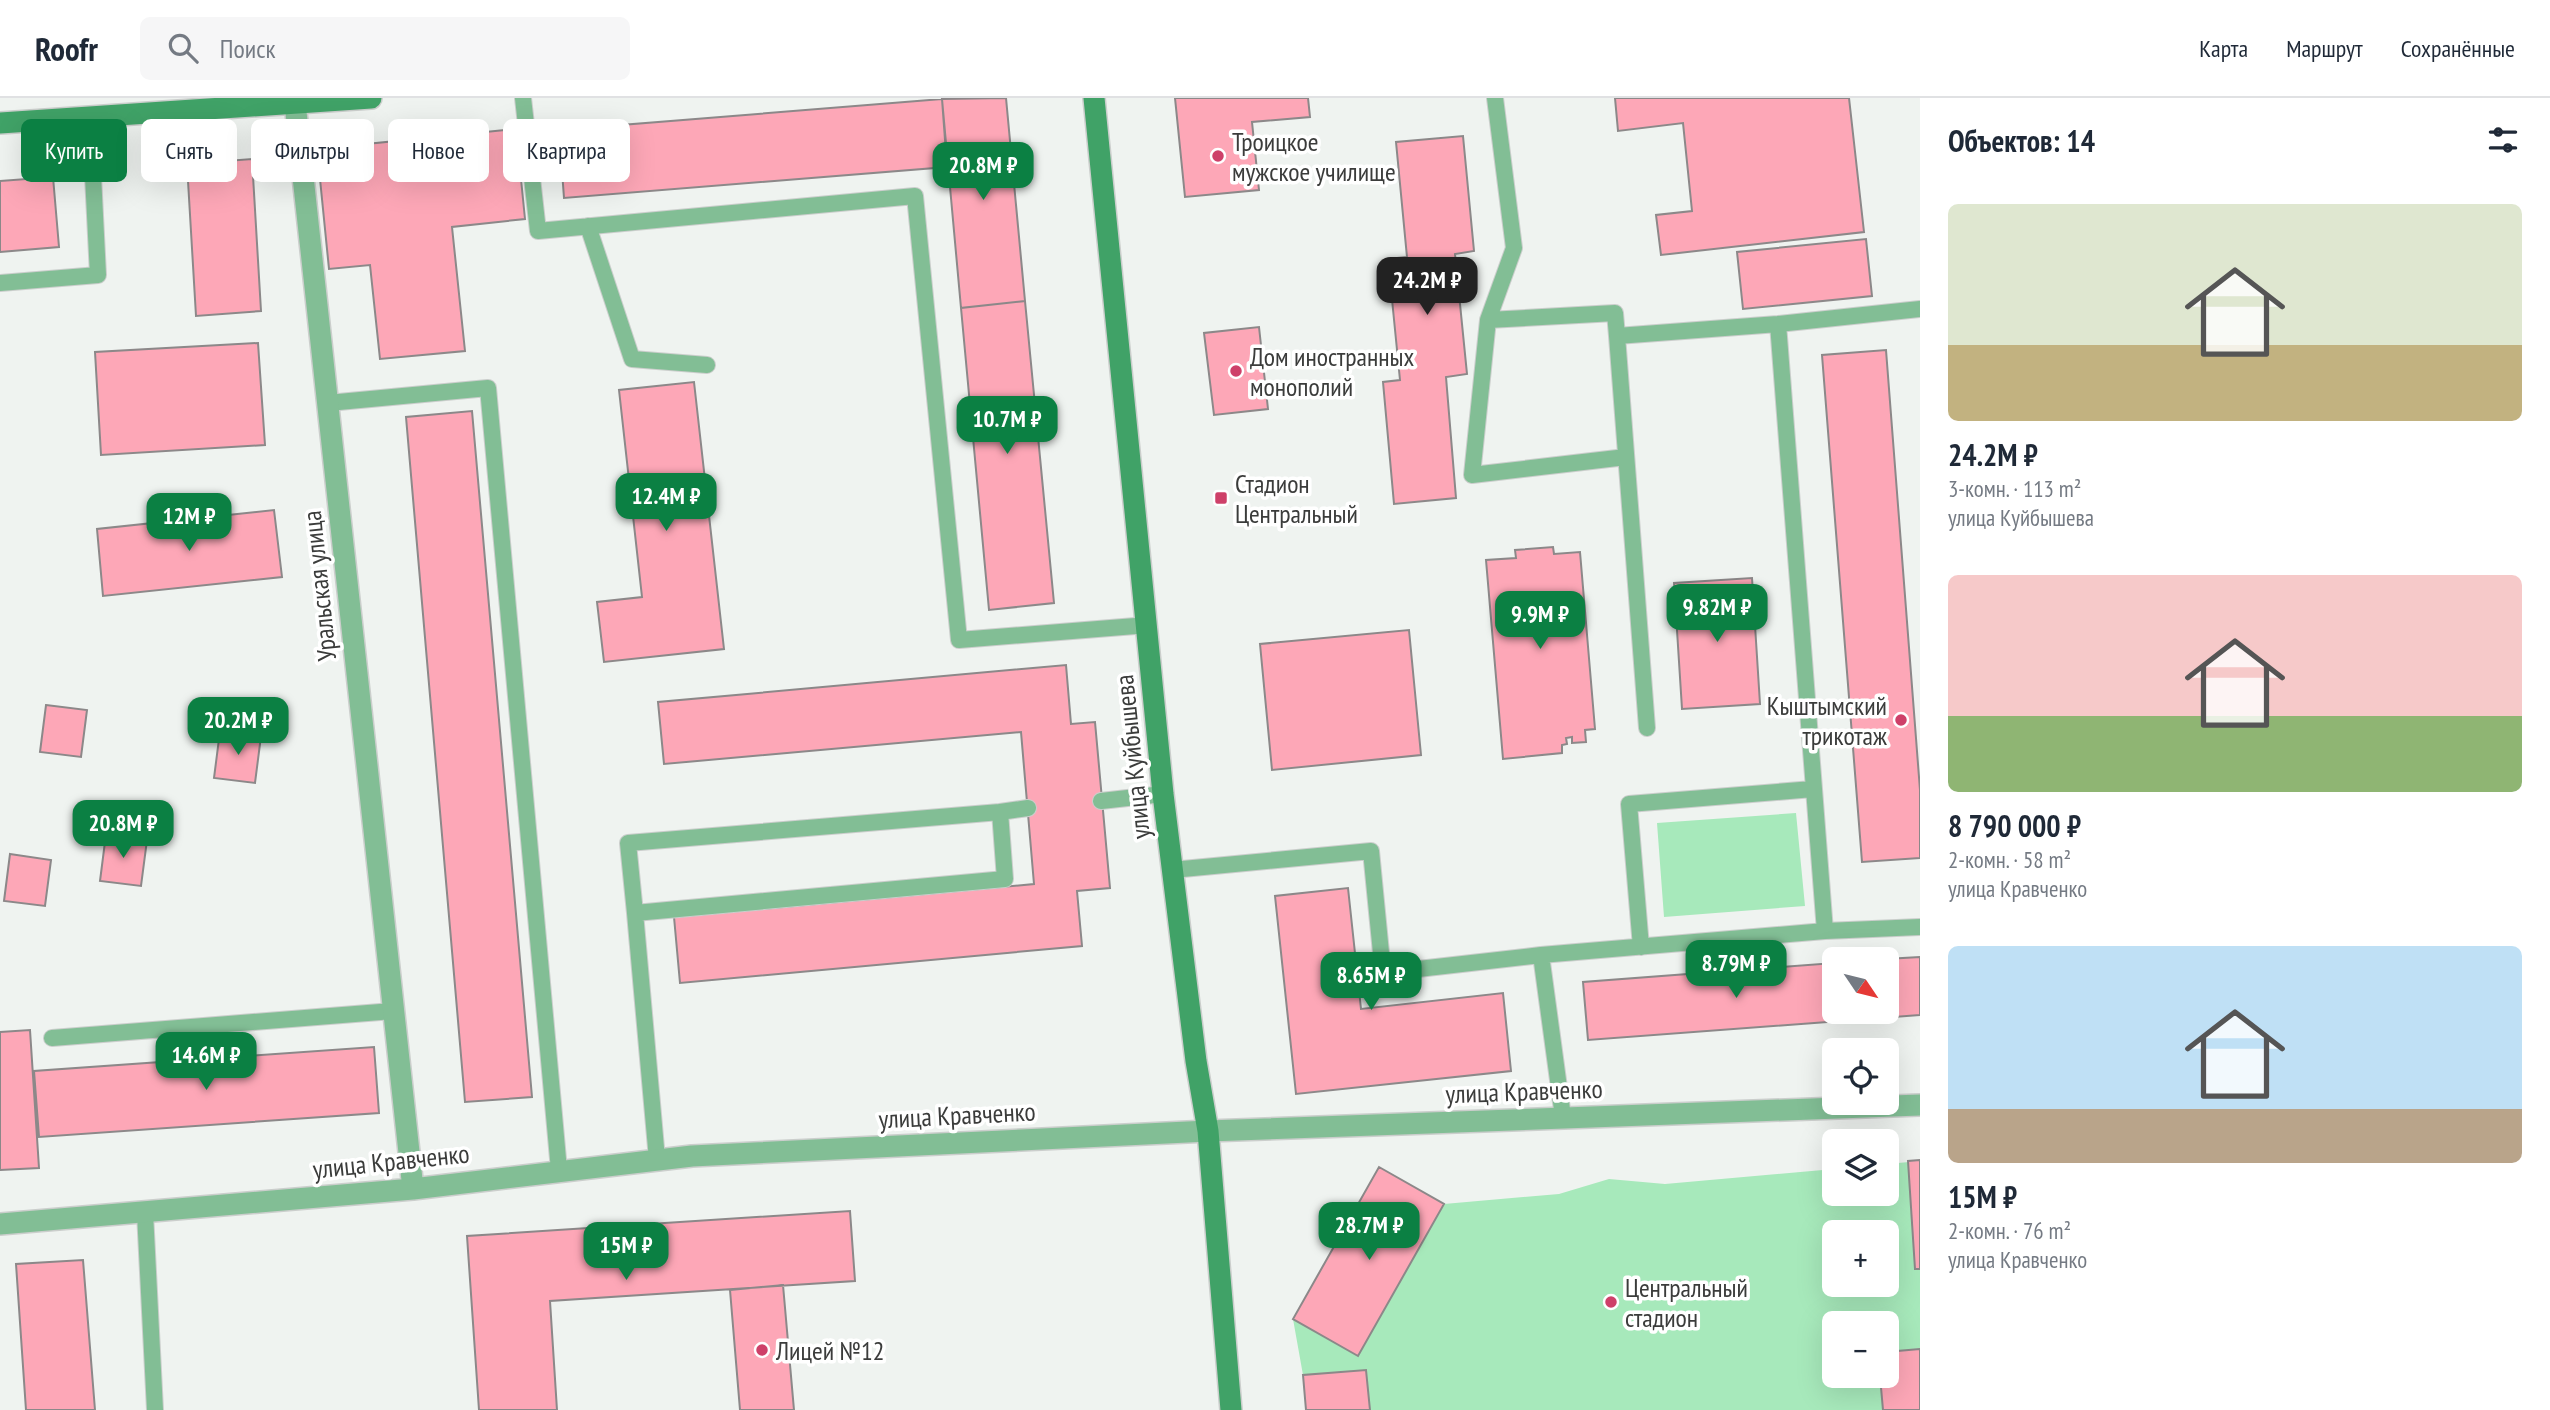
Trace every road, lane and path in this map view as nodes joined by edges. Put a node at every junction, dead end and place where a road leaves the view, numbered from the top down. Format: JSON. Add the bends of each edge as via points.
{"nodes":[{"id":1,"x":371,"y":98,"type":"edge"},
{"id":2,"x":523,"y":98,"type":"edge"},
{"id":3,"x":1094,"y":98,"type":"edge"},
{"id":4,"x":1495,"y":98,"type":"edge"},
{"id":5,"x":295,"y":103,"type":"junction"},
{"id":6,"x":190,"y":104,"type":"edge"},
{"id":7,"x":90,"y":116,"type":"junction"},
{"id":8,"x":0,"y":122,"type":"edge"},
{"id":9,"x":588,"y":226,"type":"junction"},
{"id":10,"x":0,"y":283,"type":"edge"},
{"id":11,"x":1920,"y":309,"type":"edge"},
{"id":12,"x":1488,"y":320,"type":"junction"},
{"id":13,"x":1778,"y":324,"type":"junction"},
{"id":14,"x":1617,"y":336,"type":"junction"},
{"id":15,"x":708,"y":365,"type":"dead end"},
{"id":16,"x":327,"y":402,"type":"junction"},
{"id":17,"x":1626,"y":457,"type":"junction"},
{"id":18,"x":1148,"y":625,"type":"junction"},
{"id":19,"x":1647,"y":728,"type":"dead end"},
{"id":20,"x":1813,"y":789,"type":"junction"},
{"id":21,"x":1163,"y":794,"type":"junction"},
{"id":22,"x":1101,"y":801,"type":"dead end"},
{"id":23,"x":1028,"y":808,"type":"dead end"},
{"id":24,"x":1000,"y":811,"type":"junction"},
{"id":25,"x":1172,"y":870,"type":"junction"},
{"id":26,"x":635,"y":913,"type":"junction"},
{"id":27,"x":1920,"y":927,"type":"edge"},
{"id":28,"x":1825,"y":931,"type":"junction"},
{"id":29,"x":1641,"y":947,"type":"junction"},
{"id":30,"x":1541,"y":955,"type":"junction"},
{"id":31,"x":393,"y":1011,"type":"junction"},
{"id":32,"x":52,"y":1038,"type":"dead end"},
{"id":33,"x":1920,"y":1105,"type":"edge"},
{"id":34,"x":1563,"y":1117,"type":"junction"},
{"id":35,"x":1208,"y":1130,"type":"junction"},
{"id":36,"x":657,"y":1159,"type":"junction"},
{"id":37,"x":559,"y":1170,"type":"junction"},
{"id":38,"x":413,"y":1189,"type":"junction"},
{"id":39,"x":145,"y":1213,"type":"junction"},
{"id":40,"x":0,"y":1224,"type":"edge"},
{"id":41,"x":155,"y":1410,"type":"edge"},
{"id":42,"x":1231,"y":1410,"type":"edge"}],
"edges":[{"from":1,"to":5,"type":"main road"},
{"from":2,"to":9,"type":"lane","via":[[538,231]]},
{"from":3,"to":18,"type":"main road","name":"улица Куйбышева"},
{"from":4,"to":12,"type":"lane","via":[[1514,248]]},
{"from":5,"to":6,"type":"main road"},
{"from":5,"to":16,"type":"street","name":"Уральская улица"},
{"from":6,"to":7,"type":"main road"},
{"from":7,"to":8,"type":"main road"},
{"from":7,"to":10,"type":"lane","via":[[98,275]]},
{"from":9,"to":15,"type":"lane","via":[[632,359]]},
{"from":9,"to":18,"type":"lane","via":[[915,196],[959,640]]},
{"from":11,"to":13,"type":"lane"},
{"from":12,"to":14,"type":"lane","via":[[1615,313]]},
{"from":12,"to":17,"type":"lane","via":[[1472,475]]},
{"from":13,"to":14,"type":"lane"},
{"from":13,"to":20,"type":"lane"},
{"from":14,"to":17,"type":"lane"},
{"from":16,"to":31,"type":"street","name":"Уральская улица"},
{"from":16,"to":37,"type":"lane","via":[[488,388]]},
{"from":17,"to":19,"type":"lane"},
{"from":18,"to":21,"type":"main road","name":"улица Куйбышева"},
{"from":20,"to":28,"type":"lane"},
{"from":20,"to":29,"type":"lane","via":[[1629,804]]},
{"from":21,"to":22,"type":"lane"},
{"from":21,"to":25,"type":"main road","name":"улица Куйбышева"},
{"from":23,"to":24,"type":"lane"},
{"from":24,"to":26,"type":"lane","via":[[1005,879]]},
{"from":24,"to":26,"type":"lane","via":[[628,843]]},
{"from":25,"to":30,"type":"lane","via":[[1371,850],[1382,973]]},
{"from":25,"to":35,"type":"main road","name":"улица Куйбышева"},
{"from":26,"to":36,"type":"lane"},
{"from":27,"to":28,"type":"lane"},
{"from":28,"to":29,"type":"lane"},
{"from":29,"to":30,"type":"lane"},
{"from":30,"to":34,"type":"lane"},
{"from":31,"to":32,"type":"lane"},
{"from":31,"to":38,"type":"street","name":"Уральская улица"},
{"from":33,"to":34,"type":"street","name":"улица Кравченко"},
{"from":34,"to":35,"type":"street","name":"улица Кравченко"},
{"from":35,"to":36,"type":"street","name":"улица Кравченко"},
{"from":35,"to":42,"type":"main road","name":"улица Куйбышева"},
{"from":36,"to":37,"type":"street","name":"улица Кравченко"},
{"from":37,"to":38,"type":"street","name":"улица Кравченко"},
{"from":38,"to":39,"type":"street","name":"улица Кравченко"},
{"from":39,"to":40,"type":"street","name":"улица Кравченко"},
{"from":39,"to":41,"type":"lane"}]}
